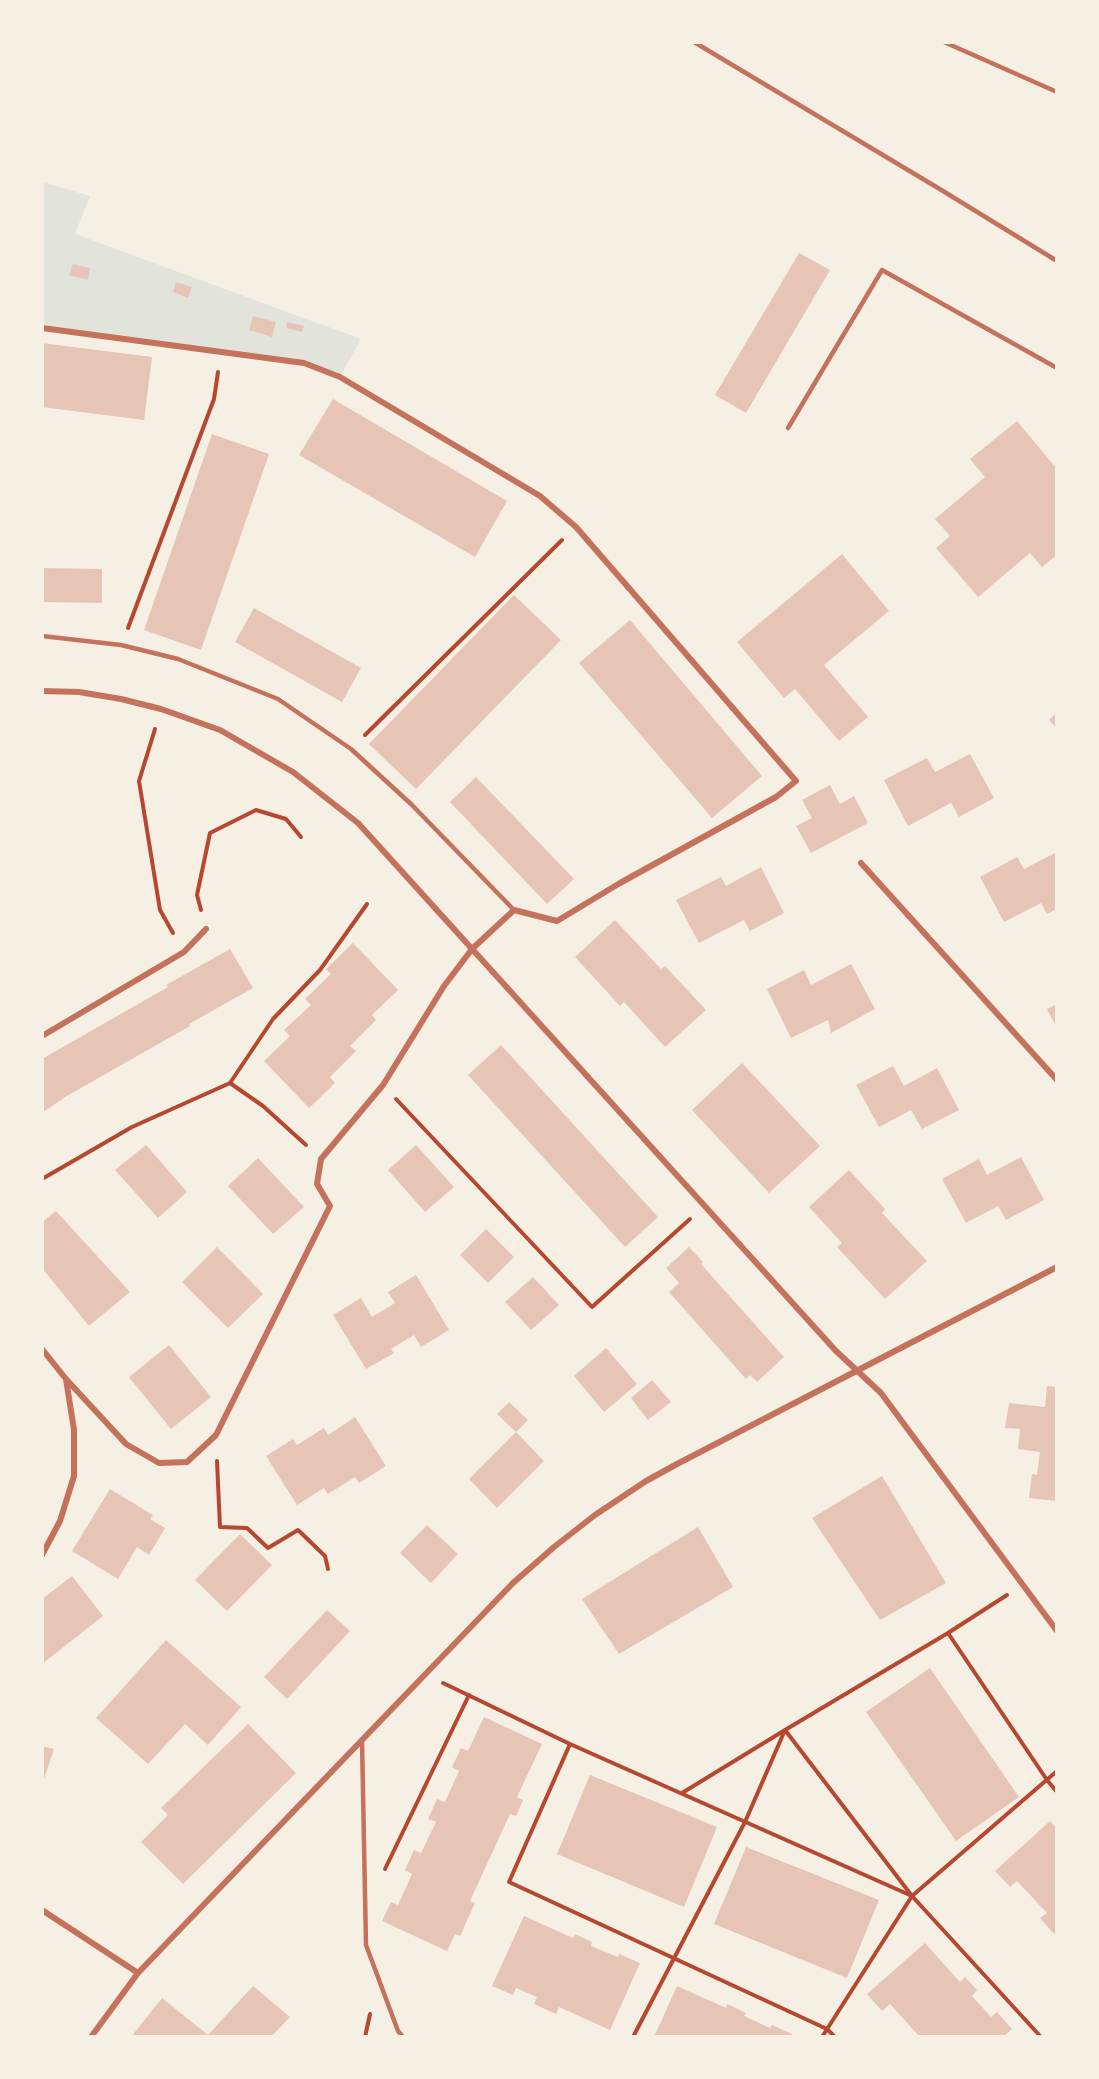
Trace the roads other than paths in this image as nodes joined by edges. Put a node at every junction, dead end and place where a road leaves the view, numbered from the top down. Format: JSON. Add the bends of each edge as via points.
{"nodes":[{"id":1,"x":694,"y":42,"type":"edge"},
{"id":2,"x":944,"y":42,"type":"edge"},
{"id":3,"x":1057,"y":92,"type":"edge"},
{"id":4,"x":1057,"y":261,"type":"edge"},
{"id":5,"x":42,"y":328,"type":"edge"},
{"id":6,"x":1057,"y":368,"type":"edge"},
{"id":7,"x":788,"y":428,"type":"dead end"},
{"id":8,"x":42,"y":636,"type":"edge"},
{"id":9,"x":42,"y":691,"type":"edge"},
{"id":10,"x":861,"y":864,"type":"dead end"},
{"id":11,"x":514,"y":910,"type":"junction"},
{"id":12,"x":206,"y":929,"type":"road end"},
{"id":13,"x":472,"y":949,"type":"junction"},
{"id":14,"x":42,"y":1036,"type":"edge"},
{"id":15,"x":1057,"y":1080,"type":"edge"},
{"id":16,"x":1057,"y":1267,"type":"edge"},
{"id":17,"x":42,"y":1349,"type":"edge"},
{"id":18,"x":856,"y":1370,"type":"junction"},
{"id":19,"x":66,"y":1379,"type":"junction"},
{"id":20,"x":42,"y":1555,"type":"edge"},
{"id":21,"x":1057,"y":1631,"type":"edge"},
{"id":22,"x":362,"y":1740,"type":"junction"},
{"id":23,"x":42,"y":1910,"type":"edge"},
{"id":24,"x":138,"y":1973,"type":"junction"},
{"id":25,"x":91,"y":2037,"type":"edge"},
{"id":26,"x":404,"y":2037,"type":"edge"}],
"edges":[{"from":1,"to":4,"type":"lane"},
{"from":2,"to":3,"type":"lane"},
{"from":5,"to":11,"type":"street","via":[[304,363],[340,377],[540,496],[576,527],[796,781],[776,797],[557,921]]},
{"from":6,"to":7,"type":"lane","via":[[882,270]]},
{"from":8,"to":11,"type":"lane","via":[[121,645],[178,659],[278,699],[351,749],[411,804]]},
{"from":9,"to":13,"type":"street","via":[[79,692],[161,709],[220,730],[260,752],[293,772],[358,823]]},
{"from":10,"to":15,"type":"street"},
{"from":11,"to":13,"type":"street"},
{"from":12,"to":14,"type":"street","via":[[184,952]]},
{"from":13,"to":18,"type":"street"},
{"from":13,"to":19,"type":"street","via":[[444,986],[383,1085],[321,1159],[317,1184],[330,1206],[216,1435],[187,1462],[159,1463],[126,1444]]},
{"from":16,"to":18,"type":"street"},
{"from":17,"to":19,"type":"street"},
{"from":18,"to":21,"type":"street","via":[[881,1393]]},
{"from":18,"to":22,"type":"street","via":[[646,1481],[595,1515],[513,1583]]},
{"from":19,"to":20,"type":"street","via":[[75,1430],[74,1476],[60,1521]]},
{"from":22,"to":24,"type":"street"},
{"from":22,"to":26,"type":"lane","via":[[366,1945],[398,2031]]},
{"from":23,"to":24,"type":"street"},
{"from":24,"to":25,"type":"street"}]}
